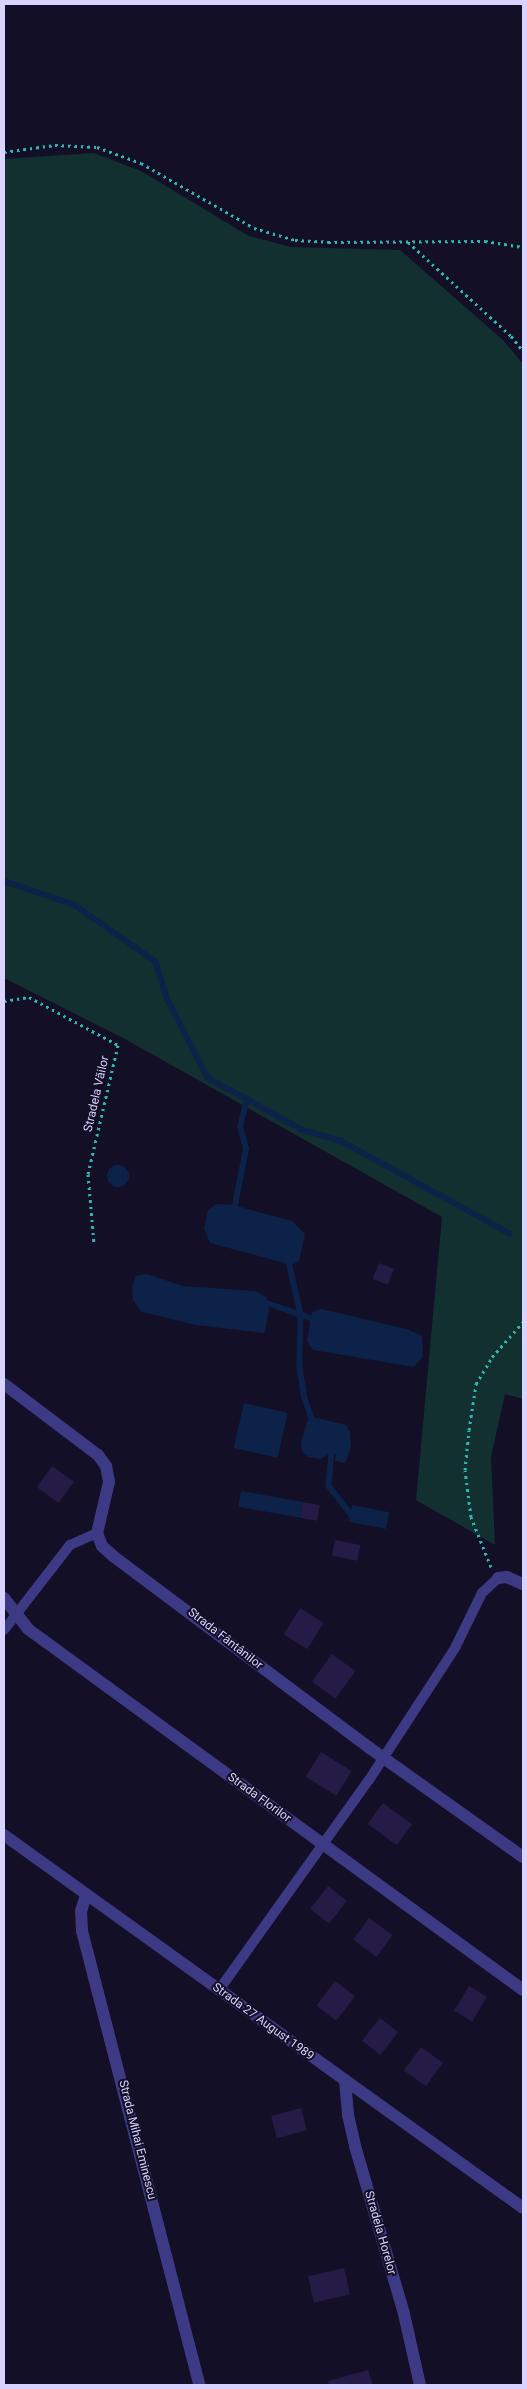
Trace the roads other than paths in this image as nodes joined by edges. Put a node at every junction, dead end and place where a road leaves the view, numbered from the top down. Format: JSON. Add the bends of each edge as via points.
{"nodes":[{"id":1,"x":4,"y":1384,"type":"edge"},
{"id":2,"x":97,"y":1534,"type":"junction"},
{"id":3,"x":498,"y":1578,"type":"joint"},
{"id":4,"x":523,"y":1584,"type":"edge"},
{"id":5,"x":4,"y":1598,"type":"edge"},
{"id":6,"x":14,"y":1615,"type":"junction"},
{"id":7,"x":4,"y":1630,"type":"edge"},
{"id":8,"x":382,"y":1757,"type":"junction"},
{"id":9,"x":4,"y":1835,"type":"edge"},
{"id":10,"x":322,"y":1846,"type":"junction"},
{"id":11,"x":523,"y":1857,"type":"edge"},
{"id":12,"x":86,"y":1894,"type":"junction"},
{"id":13,"x":219,"y":1990,"type":"junction"},
{"id":14,"x":523,"y":1990,"type":"edge"},
{"id":15,"x":345,"y":2080,"type":"junction"},
{"id":16,"x":523,"y":2208,"type":"edge"},
{"id":17,"x":199,"y":2385,"type":"edge"},
{"id":18,"x":420,"y":2385,"type":"edge"}],
"edges":[{"from":1,"to":2,"type":"street","via":[[98,1455],[106,1466],[109,1482]]},
{"from":2,"to":6,"type":"lane","via":[[70,1545]]},
{"from":2,"to":8,"type":"street","name":"Strada Fântânilor","via":[[102,1546],[113,1556]]},
{"from":3,"to":4,"type":"street","via":[[507,1577]]},
{"from":3,"to":8,"type":"lane","via":[[482,1593],[456,1648]]},
{"from":5,"to":6,"type":"street","name":"Strada Florilor"},
{"from":6,"to":7,"type":"lane"},
{"from":6,"to":10,"type":"street","name":"Strada Florilor","via":[[28,1629]]},
{"from":8,"to":10,"type":"lane"},
{"from":8,"to":11,"type":"street","name":"Strada Fântânilor"},
{"from":9,"to":12,"type":"street","name":"Strada 27 August 1989"},
{"from":10,"to":13,"type":"lane"},
{"from":10,"to":14,"type":"street","name":"Strada Florilor"},
{"from":12,"to":13,"type":"street","name":"Strada 27 August 1989"},
{"from":12,"to":17,"type":"street","name":"Strada Mihai Eminescu","via":[[81,1910],[82,1931]]},
{"from":13,"to":15,"type":"street","name":"Strada 27 August 1989"},
{"from":15,"to":16,"type":"street","name":"Strada 27 August 1989"},
{"from":15,"to":18,"type":"street","name":"Stradela Horelor","via":[[355,2146],[404,2314]]}]}
